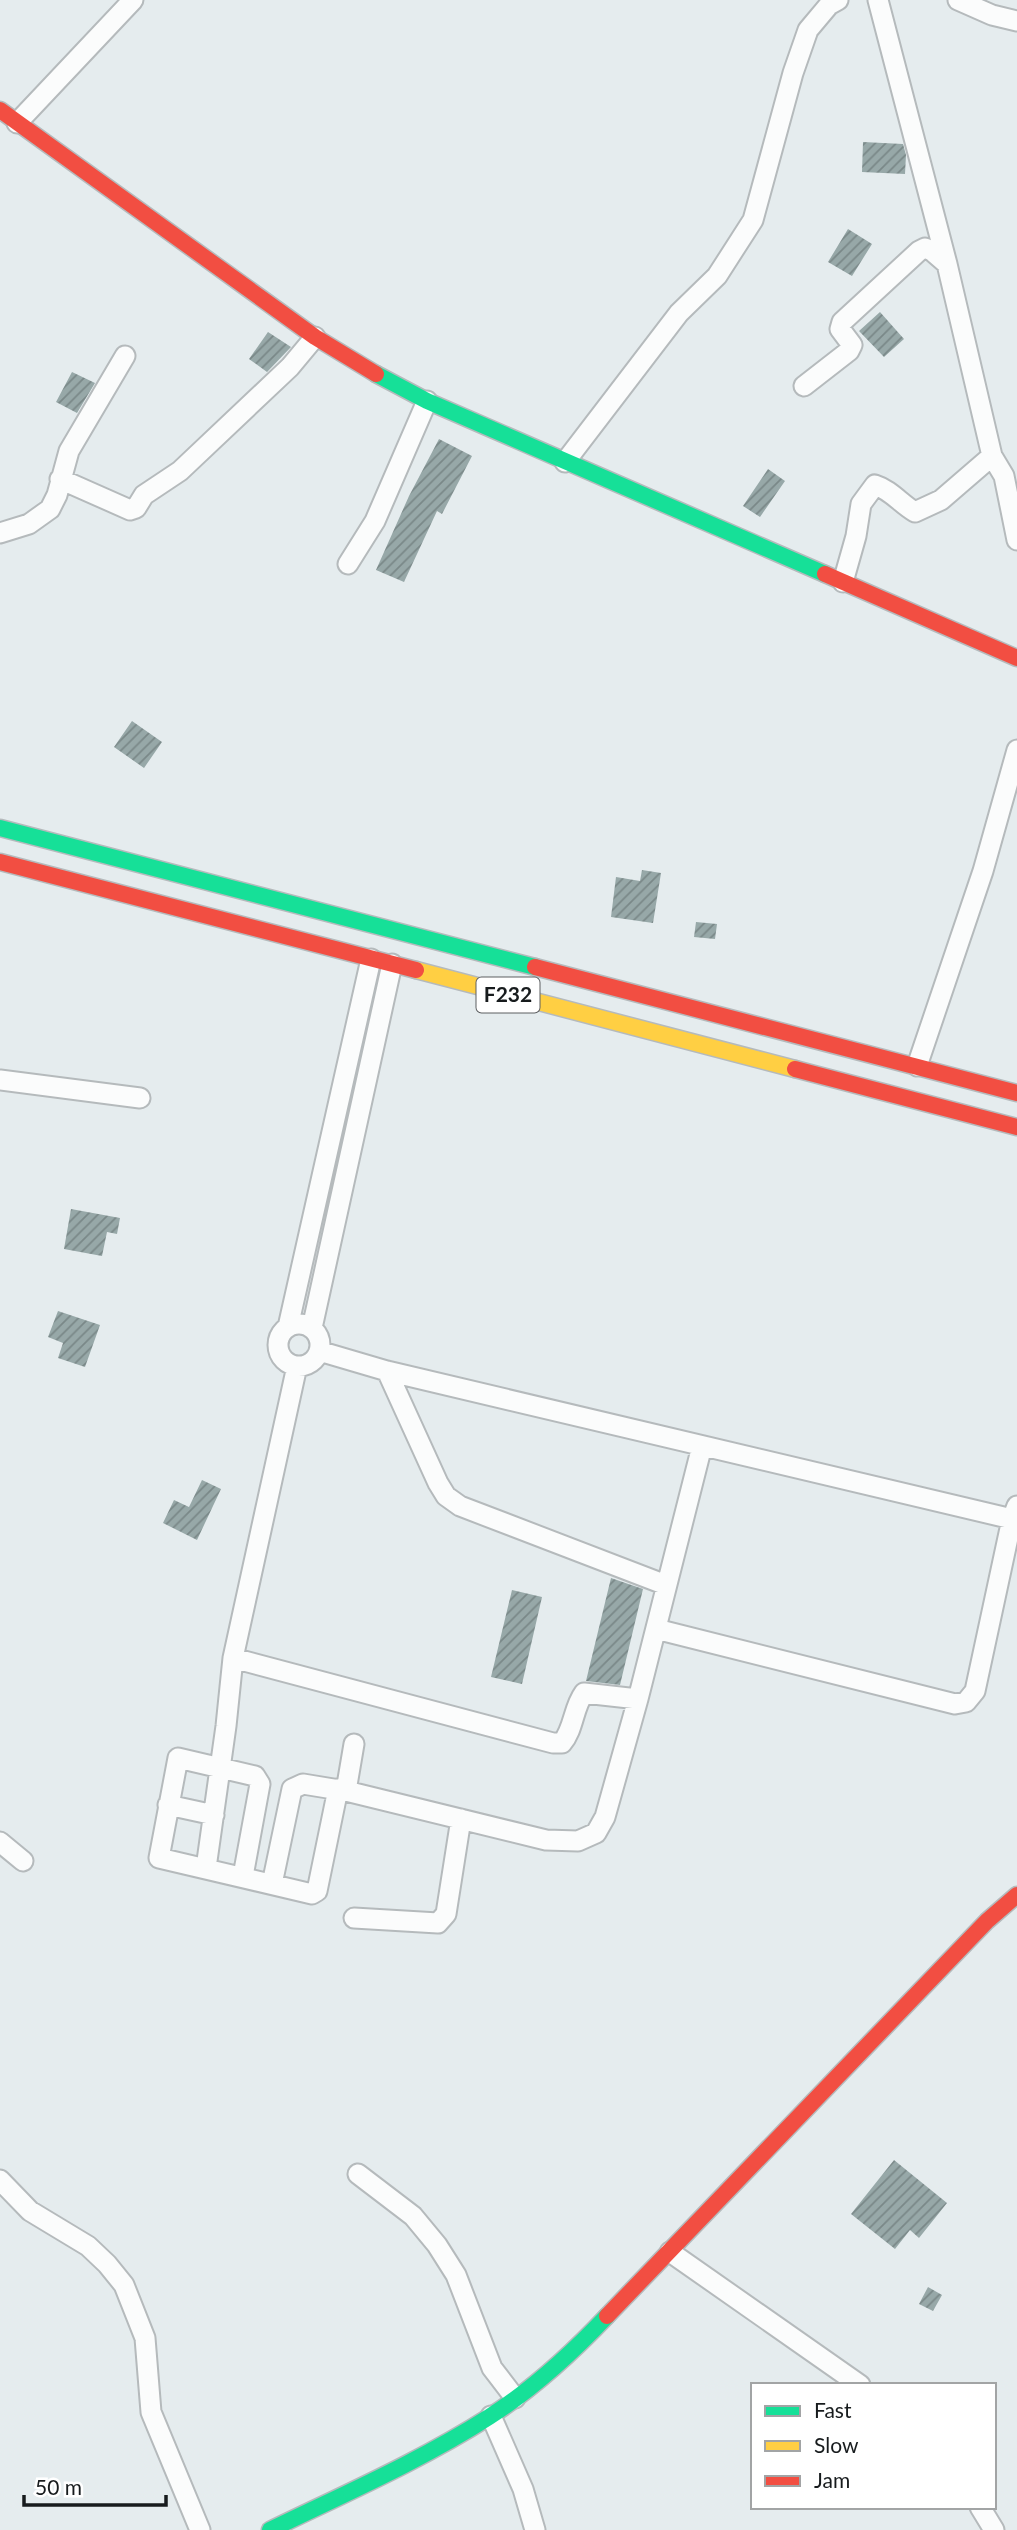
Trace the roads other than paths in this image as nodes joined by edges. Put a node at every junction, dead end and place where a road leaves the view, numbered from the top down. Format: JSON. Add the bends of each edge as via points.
{"nodes":[{"id":1,"x":133,"y":0,"type":"edge"},
{"id":2,"x":838,"y":0,"type":"edge"},
{"id":3,"x":878,"y":0,"type":"edge"},
{"id":4,"x":958,"y":0,"type":"edge"},
{"id":5,"x":1017,"y":21,"type":"edge"},
{"id":6,"x":0,"y":110,"type":"edge"},
{"id":7,"x":17,"y":123,"type":"junction"},
{"id":8,"x":947,"y":264,"type":"junction"},
{"id":9,"x":315,"y":337,"type":"junction"},
{"id":10,"x":125,"y":356,"type":"dead end"},
{"id":11,"x":804,"y":386,"type":"dead end"},
{"id":12,"x":427,"y":401,"type":"junction"},
{"id":13,"x":992,"y":456,"type":"junction"},
{"id":14,"x":565,"y":462,"type":"junction"},
{"id":15,"x":1010,"y":473,"type":"edge"},
{"id":16,"x":60,"y":479,"type":"junction"},
{"id":17,"x":0,"y":533,"type":"edge"},
{"id":18,"x":1017,"y":540,"type":"edge"},
{"id":19,"x":348,"y":564,"type":"dead end"},
{"id":20,"x":843,"y":582,"type":"junction"},
{"id":21,"x":1017,"y":658,"type":"edge"},
{"id":22,"x":1017,"y":750,"type":"edge"},
{"id":23,"x":0,"y":828,"type":"edge"},
{"id":24,"x":0,"y":862,"type":"edge"},
{"id":25,"x":371,"y":959,"type":"junction"},
{"id":26,"x":392,"y":964,"type":"junction"},
{"id":27,"x":917,"y":1066,"type":"junction"},
{"id":28,"x":0,"y":1080,"type":"edge"},
{"id":29,"x":1017,"y":1093,"type":"edge"},
{"id":30,"x":140,"y":1098,"type":"dead end"},
{"id":31,"x":1017,"y":1127,"type":"edge"},
{"id":32,"x":288,"y":1327,"type":"junction"},
{"id":33,"x":312,"y":1328,"type":"junction"},
{"id":34,"x":319,"y":1350,"type":"junction"},
{"id":35,"x":297,"y":1366,"type":"junction"},
{"id":36,"x":387,"y":1371,"type":"junction"},
{"id":37,"x":702,"y":1446,"type":"junction"},
{"id":38,"x":1014,"y":1512,"type":"edge"},
{"id":39,"x":666,"y":1585,"type":"junction"},
{"id":40,"x":656,"y":1629,"type":"junction"},
{"id":41,"x":233,"y":1658,"type":"junction"},
{"id":42,"x":638,"y":1699,"type":"junction"},
{"id":43,"x":355,"y":1744,"type":"dead end"},
{"id":44,"x":220,"y":1769,"type":"junction"},
{"id":45,"x":342,"y":1790,"type":"junction"},
{"id":46,"x":167,"y":1805,"type":"junction"},
{"id":47,"x":214,"y":1815,"type":"junction"},
{"id":48,"x":460,"y":1819,"type":"junction"},
{"id":49,"x":252,"y":1824,"type":"junction"},
{"id":50,"x":283,"y":1830,"type":"junction"},
{"id":51,"x":0,"y":1842,"type":"edge"},
{"id":52,"x":23,"y":1861,"type":"dead end"},
{"id":53,"x":206,"y":1868,"type":"junction"},
{"id":54,"x":243,"y":1876,"type":"junction"},
{"id":55,"x":272,"y":1884,"type":"junction"},
{"id":56,"x":1017,"y":1895,"type":"edge"},
{"id":57,"x":354,"y":1918,"type":"dead end"},
{"id":58,"x":358,"y":2174,"type":"dead end"},
{"id":59,"x":0,"y":2180,"type":"edge"},
{"id":60,"x":670,"y":2252,"type":"junction"},
{"id":61,"x":857,"y":2383,"type":"edge"},
{"id":62,"x":515,"y":2398,"type":"junction"},
{"id":63,"x":491,"y":2416,"type":"junction"},
{"id":64,"x":981,"y":2509,"type":"edge"},
{"id":65,"x":200,"y":2530,"type":"edge"},
{"id":66,"x":270,"y":2530,"type":"edge"},
{"id":67,"x":535,"y":2530,"type":"edge"},
{"id":68,"x":994,"y":2530,"type":"edge"}],
"edges":[{"from":1,"to":7,"type":"street"},
{"from":2,"to":14,"type":"street","via":[[808,30],[753,220],[717,276],[679,313]]},
{"from":3,"to":8,"type":"street"},
{"from":4,"to":5,"type":"street"},
{"from":6,"to":7,"type":"main road"},
{"from":7,"to":9,"type":"main road"},
{"from":8,"to":11,"type":"street","via":[[932,251],[919,251],[842,322],[840,329],[852,345],[849,351]]},
{"from":8,"to":13,"type":"street"},
{"from":9,"to":12,"type":"main road"},
{"from":9,"to":16,"type":"street","via":[[290,367],[180,471],[144,495],[136,509]]},
{"from":10,"to":16,"type":"street","via":[[69,451]]},
{"from":12,"to":14,"type":"main road"},
{"from":12,"to":19,"type":"street","via":[[375,521]]},
{"from":13,"to":15,"type":"street"},
{"from":13,"to":20,"type":"street","via":[[941,500],[915,512],[886,488],[875,485],[860,504]]},
{"from":14,"to":20,"type":"main road"},
{"from":15,"to":18,"type":"street"},
{"from":16,"to":17,"type":"street","via":[[50,509],[29,524]]},
{"from":20,"to":21,"type":"main road"},
{"from":22,"to":27,"type":"street","via":[[983,872]]},
{"from":23,"to":27,"type":"main road","number":"F232"},
{"from":24,"to":25,"type":"main road","number":"F232"},
{"from":25,"to":26,"type":"main road","number":"F232"},
{"from":25,"to":32,"type":"street"},
{"from":26,"to":31,"type":"main road","number":"F232"},
{"from":26,"to":33,"type":"street"},
{"from":27,"to":29,"type":"main road","number":"F232"},
{"from":28,"to":30,"type":"street"},
{"from":32,"to":33,"type":"street"},
{"from":32,"to":35,"type":"street","via":[[279,1350],[286,1361]]},
{"from":33,"to":34,"type":"street","via":[[319,1338]]},
{"from":34,"to":35,"type":"street","via":[[311,1362]]},
{"from":34,"to":36,"type":"street"},
{"from":35,"to":41,"type":"street"},
{"from":36,"to":37,"type":"street"},
{"from":36,"to":39,"type":"street","via":[[446,1496],[460,1506]]},
{"from":37,"to":38,"type":"street"},
{"from":37,"to":39,"type":"street"},
{"from":38,"to":40,"type":"street","via":[[975,1691],[967,1702],[955,1704]]},
{"from":39,"to":40,"type":"street"},
{"from":40,"to":42,"type":"street"},
{"from":41,"to":42,"type":"street","via":[[553,1743],[562,1743],[568,1736],[584,1693]]},
{"from":41,"to":44,"type":"street"},
{"from":42,"to":48,"type":"street","via":[[605,1817],[596,1833],[579,1841],[560,1842]]},
{"from":43,"to":45,"type":"street"},
{"from":44,"to":46,"type":"street","via":[[178,1758]]},
{"from":44,"to":47,"type":"street"},
{"from":44,"to":49,"type":"street","via":[[258,1779]]},
{"from":45,"to":48,"type":"street"},
{"from":45,"to":50,"type":"street","via":[[297,1785],[292,1789]]},
{"from":45,"to":55,"type":"street","via":[[317,1891],[312,1894]]},
{"from":46,"to":47,"type":"street"},
{"from":46,"to":53,"type":"street","via":[[159,1858]]},
{"from":47,"to":53,"type":"street"},
{"from":48,"to":57,"type":"street","via":[[443,1920]]},
{"from":49,"to":50,"type":"street"},
{"from":49,"to":54,"type":"street"},
{"from":50,"to":55,"type":"street"},
{"from":51,"to":52,"type":"street"},
{"from":53,"to":54,"type":"street"},
{"from":54,"to":55,"type":"street"},
{"from":56,"to":60,"type":"main road"},
{"from":58,"to":62,"type":"street","via":[[413,2216],[438,2245],[456,2275],[492,2368]]},
{"from":59,"to":65,"type":"street","via":[[44,2222],[88,2246],[124,2285],[145,2338],[151,2412]]},
{"from":60,"to":61,"type":"street"},
{"from":60,"to":62,"type":"main road","via":[[569,2356]]},
{"from":62,"to":63,"type":"main road"},
{"from":63,"to":66,"type":"main road","via":[[412,2461]]},
{"from":63,"to":67,"type":"street","via":[[523,2489]]},
{"from":64,"to":68,"type":"street"}]}
